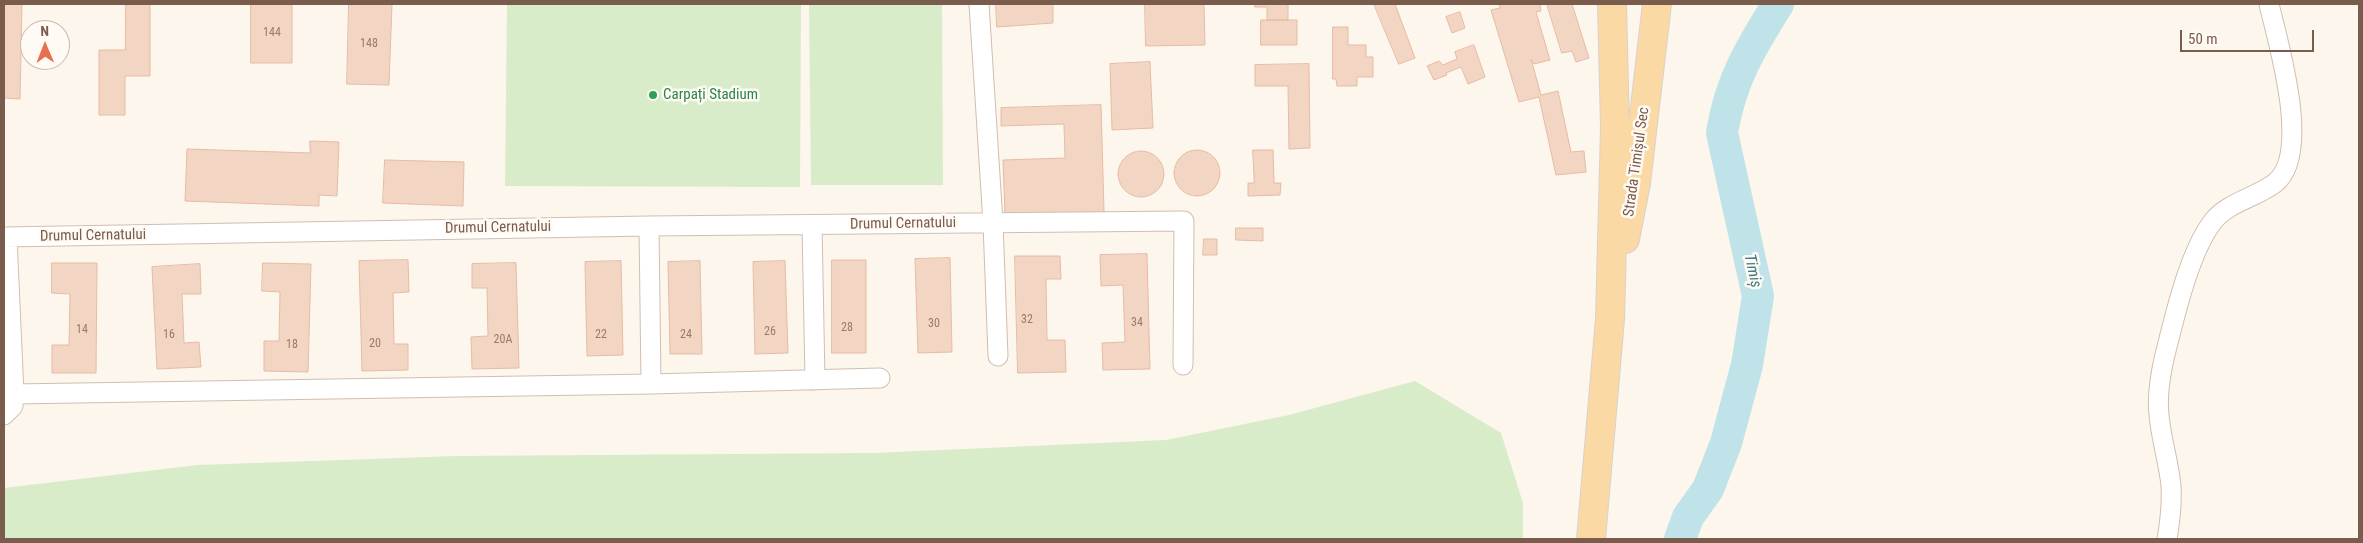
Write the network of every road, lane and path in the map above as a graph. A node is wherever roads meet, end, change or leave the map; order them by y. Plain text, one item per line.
1 (979, 4) edge
2 (1612, 4) edge
3 (1657, 4) edge
4 (2269, 4) edge
5 (993, 223) junction
6 (812, 225) junction
7 (649, 226) junction
8 (5, 237) edge
9 (1610, 319) junction
10 (998, 356) dead end
11 (1183, 365) dead end
12 (880, 378) dead end
13 (815, 380) junction
14 (651, 384) junction
15 (14, 394) junction
16 (4, 415) edge
17 (1591, 539) edge
18 (2167, 539) edge

1 - 5 street
2 - 9 main road, Strada Timișul Sec
3 - 9 main road, Strada Timișul Sec
4 - 18 street
5 - 6 street, Drumul Cernatului
5 - 10 street
5 - 11 street, Drumul Cernatului
6 - 7 street, Drumul Cernatului
6 - 13 street
7 - 8 street, Drumul Cernatului
7 - 14 street
8 - 15 street
9 - 17 main road, Strada Timișul Sec
12 - 13 street
13 - 14 street
14 - 15 street
15 - 16 street

